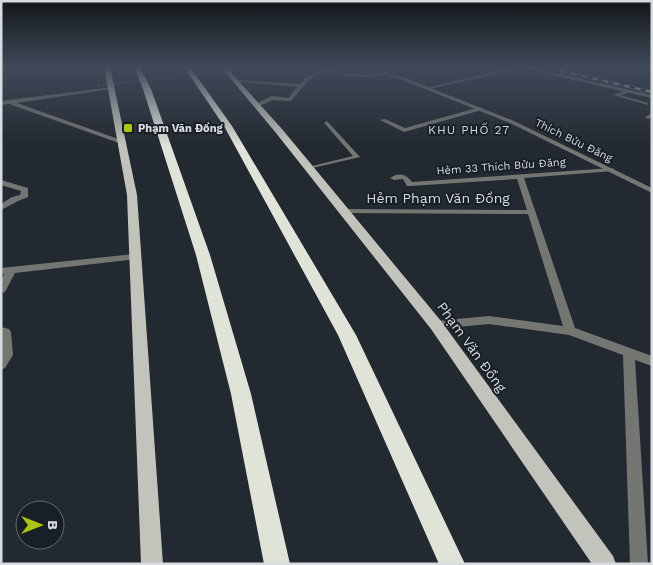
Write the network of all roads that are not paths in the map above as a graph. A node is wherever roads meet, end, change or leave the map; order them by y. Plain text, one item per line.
1 (68, 93) edge
2 (112, 93) edge
3 (149, 93) edge
4 (205, 93) edge
5 (247, 93) edge
6 (295, 93) edge
7 (441, 93) edge
8 (621, 93) edge
9 (638, 93) edge
10 (652, 97) edge
11 (8, 102) junction
12 (1, 103) edge
13 (646, 104) dead end
14 (257, 105) junction
15 (480, 109) junction
16 (383, 120) dead end
17 (327, 123) dead end
18 (122, 142) junction
19 (310, 168) junction
20 (612, 170) junction
21 (520, 176) junction
22 (394, 178) dead end
23 (1, 182) edge
24 (652, 191) edge
25 (1, 208) edge
26 (344, 211) junction
27 (532, 212) junction
28 (134, 257) junction
29 (6, 271) edge
30 (1, 290) edge
31 (436, 325) junction
32 (570, 331) junction
33 (1, 332) edge
34 (629, 353) junction
35 (652, 361) edge
36 (1, 365) edge
37 (152, 564) edge
38 (277, 564) edge
39 (452, 564) edge
40 (605, 564) edge
41 (639, 564) edge

1 - 11 street
2 - 18 main road
3 - 38 highway
4 - 39 highway
5 - 14 main road, Phạm Văn Đồng
6 - 14 street
7 - 15 street, Thích Bửu Đăng
8 - 13 street
9 - 10 street
11 - 12 street
11 - 18 street
14 - 19 main road, Phạm Văn Đồng
15 - 16 street
15 - 20 street, Thích Bửu Đăng
17 - 19 street
18 - 28 main road
19 - 26 main road, Phạm Văn Đồng
20 - 21 street, Hẻm 33 Thích Bửu Đăng
20 - 24 street, Thích Bửu Đăng
21 - 22 street, Hẻm 33 Thích Bửu Đăng
21 - 27 street
23 - 25 street
26 - 27 street, Hẻm Phạm Văn Đồng
26 - 31 main road, Phạm Văn Đồng
27 - 32 street
28 - 29 street
28 - 37 main road
29 - 30 street
31 - 32 street
31 - 40 main road, Phạm Văn Đồng
32 - 34 street
33 - 36 street
34 - 35 street
34 - 41 street

